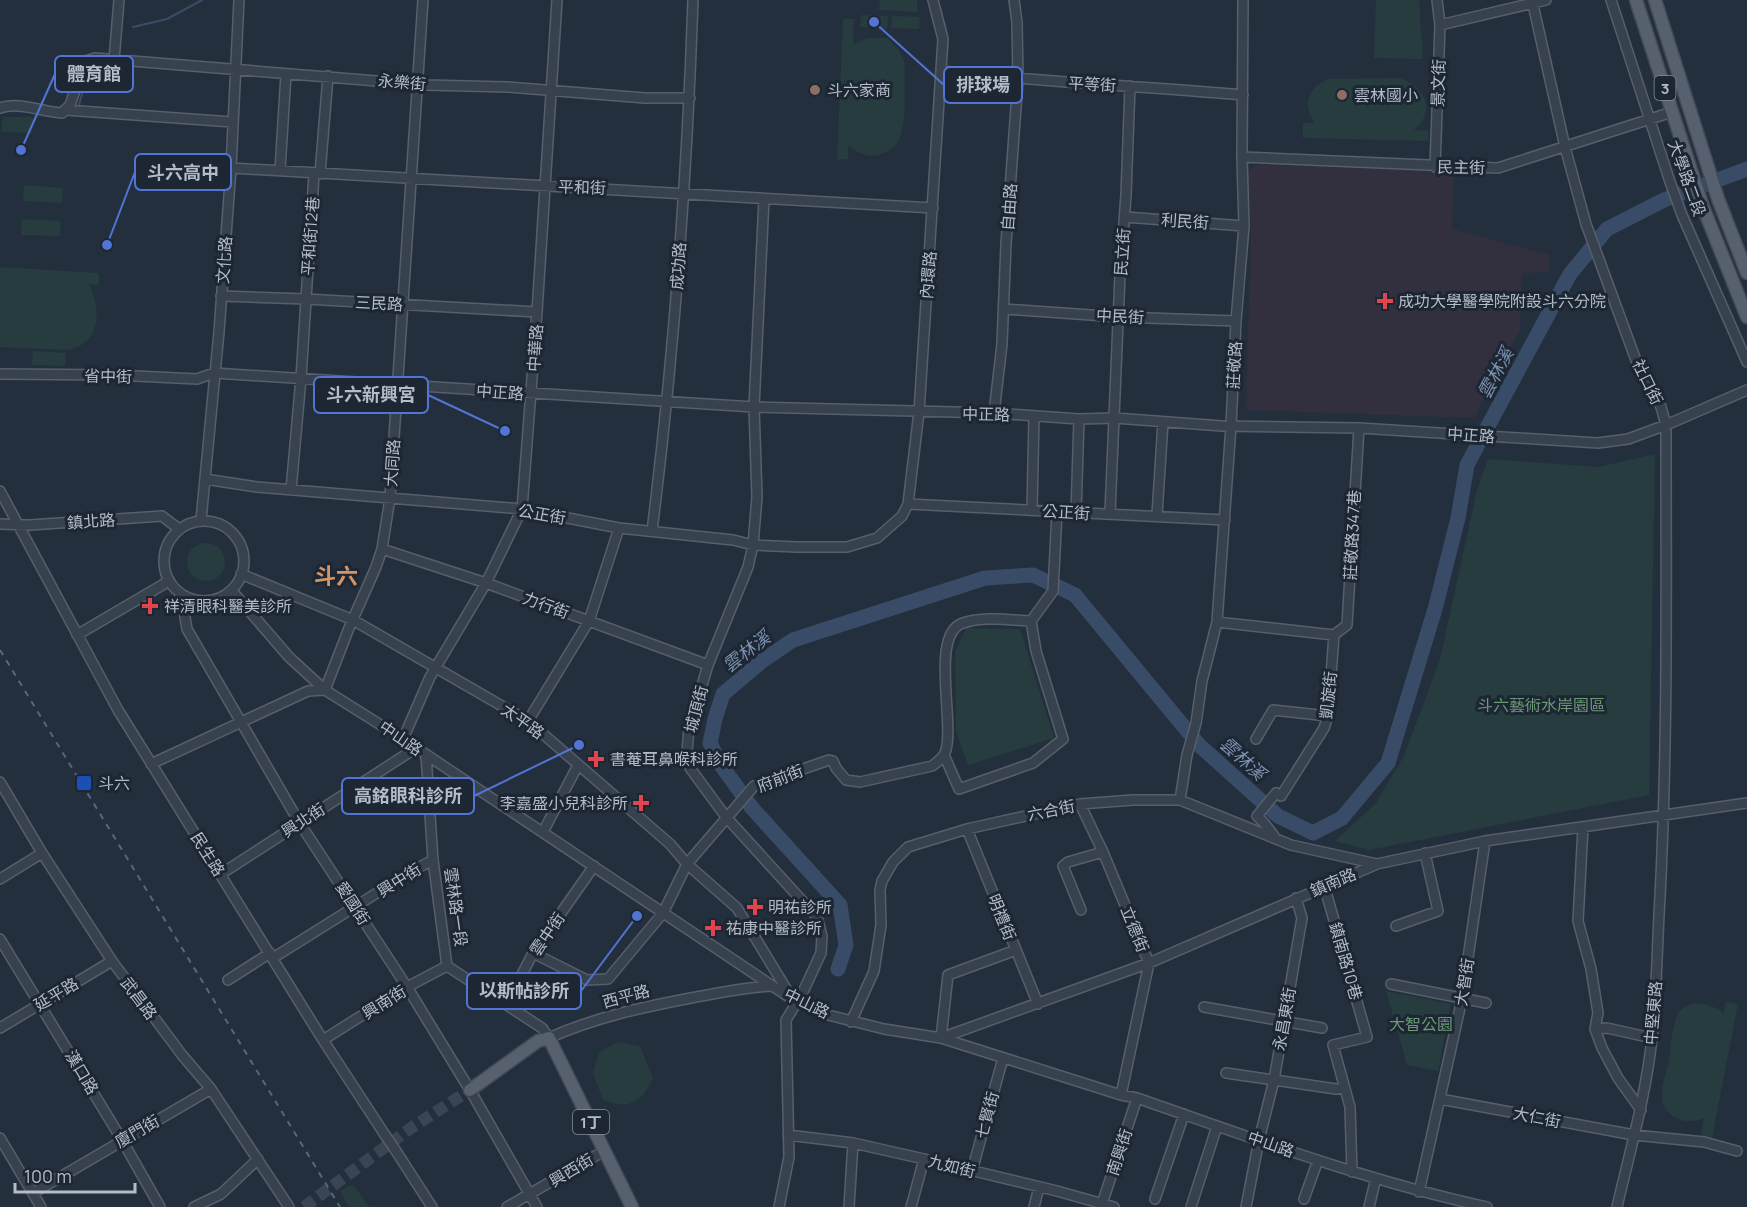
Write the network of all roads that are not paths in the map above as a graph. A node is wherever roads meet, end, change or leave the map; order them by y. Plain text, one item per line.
1 (119, 0) edge
2 (238, 0) edge
3 (423, 0) edge
4 (557, 0) edge
5 (693, 0) edge
6 (933, 0) edge
7 (1014, 0) edge
8 (1243, 0) edge
9 (1437, 0) edge
10 (1546, 0) edge
11 (1611, 0) edge
12 (1636, 0) edge
13 (1532, 2) edge
14 (1657, 5) edge
15 (1641, 15) junction
16 (1440, 25) junction
17 (114, 60) junction
18 (234, 68) junction
19 (941, 71) junction
20 (286, 74) junction
21 (327, 76) junction
22 (1018, 80) junction
23 (418, 84) junction
24 (1130, 86) junction
25 (553, 91) junction
26 (1243, 95) junction
27 (690, 98) junction
28 (0, 108) edge
29 (66, 110) junction
30 (1672, 112) junction
31 (1650, 121) junction
32 (232, 122) junction
33 (1565, 147) junction
34 (1242, 157) junction
35 (1435, 166) junction
36 (231, 168) junction
37 (280, 170) junction
38 (317, 174) junction
39 (412, 179) junction
40 (545, 186) junction
41 (683, 194) junction
42 (764, 199) junction
43 (933, 208) junction
44 (1125, 217) junction
45 (1245, 226) junction
46 (1747, 273) edge
47 (221, 296) junction
48 (306, 298) junction
49 (403, 304) junction
50 (1004, 309) junction
51 (537, 312) junction
52 (1119, 317) junction
53 (1747, 317) edge
54 (1236, 321) junction
55 (1747, 362) edge
56 (214, 373) junction
57 (0, 374) edge
58 (301, 378) junction
59 (397, 385) junction
60 (1747, 390) edge
61 (532, 394) junction
62 (668, 402) junction
63 (754, 407) junction
64 (919, 412) junction
65 (994, 413) junction
66 (1034, 417) junction
67 (1115, 418) junction
68 (1079, 419) junction
69 (1163, 422) junction
70 (1666, 425) junction
71 (1231, 426) junction
72 (1359, 428) junction
73 (205, 479) junction
74 (291, 490) junction
75 (0, 491) edge
76 (390, 498) junction
77 (908, 504) junction
78 (522, 509) junction
79 (1032, 510) junction
80 (1057, 512) junction
81 (1076, 513) junction
82 (1110, 513) junction
83 (1157, 515) junction
84 (201, 520) junction
85 (1225, 520) junction
86 (0, 524) edge
87 (19, 524) junction
88 (619, 528) junction
89 (179, 529) junction
90 (652, 531) junction
91 (753, 545) junction
92 (382, 549) junction
93 (241, 574) junction
94 (168, 579) junction
95 (486, 583) junction
96 (232, 591) junction
97 (181, 594) junction
98 (353, 620) junction
99 (589, 621) junction
100 (1031, 621) junction
101 (1217, 622) junction
102 (77, 635) junction
103 (1334, 635) junction
104 (708, 665) junction
105 (435, 668) junction
106 (325, 690) junction
107 (1328, 716) junction
108 (528, 721) junction
109 (243, 722) junction
110 (402, 738) junction
111 (1256, 739) dead end
112 (416, 748) junction
113 (426, 755) junction
114 (944, 755) junction
115 (151, 764) junction
116 (578, 765) junction
117 (0, 782) edge
118 (1180, 801) junction
119 (1747, 803) edge
120 (1080, 804) junction
121 (1664, 815) junction
122 (727, 817) junction
123 (299, 822) junction
124 (1583, 826) junction
125 (967, 829) junction
126 (543, 832) junction
127 (1274, 837) junction
128 (1485, 841) junction
129 (1103, 852) junction
130 (42, 853) junction
131 (1425, 853) junction
132 (433, 860) junction
133 (687, 864) junction
134 (1377, 864) junction
135 (594, 866) junction
136 (222, 874) junction
137 (0, 879) edge
138 (1324, 885) junction
139 (1296, 898) junction
140 (356, 907) junction
141 (1081, 910) dead end
142 (663, 914) junction
143 (1396, 926) dead end
144 (0, 939) edge
145 (1016, 950) junction
146 (533, 953) junction
147 (272, 956) junction
148 (112, 961) junction
149 (1149, 963) junction
150 (447, 966) junction
151 (228, 980) dead end
152 (1392, 984) dead end
153 (773, 986) junction
154 (407, 987) junction
155 (1462, 999) junction
156 (795, 1000) junction
157 (40, 1004) junction
158 (1038, 1004) junction
159 (1486, 1004) dead end
160 (506, 1005) junction
161 (1204, 1007) dead end
162 (851, 1022) junction
163 (1283, 1022) junction
164 (0, 1028) edge
165 (1322, 1028) dead end
166 (1596, 1029) junction
167 (549, 1038) junction
168 (940, 1038) junction
169 (1652, 1038) junction
170 (323, 1040) junction
171 (1003, 1058) junction
172 (1226, 1073) dead end
173 (1274, 1080) junction
174 (1344, 1088) junction
175 (211, 1089) junction
176 (470, 1090) junction
177 (1121, 1095) junction
178 (1137, 1098) junction
179 (1440, 1099) junction
180 (1641, 1110) junction
181 (1184, 1114) junction
182 (1217, 1126) junction
183 (788, 1135) junction
184 (1634, 1136) junction
185 (0, 1138) edge
186 (123, 1140) junction
187 (1259, 1140) junction
188 (853, 1143) junction
189 (604, 1151) junction
190 (1737, 1151) dead end
191 (258, 1159) junction
192 (924, 1159) junction
193 (1318, 1160) junction
194 (972, 1171) junction
195 (1352, 1172) junction
196 (1376, 1178) junction
197 (1039, 1186) junction
198 (1419, 1191) junction
199 (33, 1192) junction
200 (530, 1194) junction
201 (1438, 1196) junction
202 (1304, 1198) dead end
203 (1155, 1199) dead end
204 (288, 1206) edge
205 (1102, 1206) edge
206 (41, 1207) edge
207 (160, 1207) edge
208 (194, 1207) edge
209 (432, 1207) edge
210 (507, 1207) edge
211 (537, 1207) edge
212 (632, 1207) edge
213 (779, 1207) edge
214 (849, 1207) edge
215 (911, 1207) edge
216 (1034, 1207) edge
217 (1114, 1207) edge
218 (1191, 1207) edge
219 (1246, 1207) edge
220 (1369, 1207) edge
221 (1436, 1207) edge
222 (1487, 1207) edge
223 (1617, 1207) edge

1 - 17 street
2 - 18 street, 文化路
3 - 23 street, 大同路
4 - 25 street, 中華路
5 - 27 street, 成功路
6 - 19 street, 內環路
7 - 22 street, 自由路
8 - 26 street, 莊敬路
9 - 16 street, 景文街
10 - 13 street
11 - 31 street, 大學路二段
12 - 15 main road, 大學路二段 / 3
13 - 16 street
13 - 33 street, 社口街
14 - 15 main road
14 - 46 main road, 大學路二段 / 3
15 - 30 main road, 大學路二段 / 3
16 - 35 street, 景文街
17 - 18 street, 永樂街
17 - 29 street, 永樂街
18 - 20 street, 永樂街
18 - 32 street, 文化路
19 - 22 street, 平等街
19 - 43 street, 內環路
20 - 21 street, 永樂街
20 - 37 street
21 - 23 street, 永樂街
21 - 38 street, 平和街12巷
22 - 24 street, 平等街
22 - 50 street, 自由路
23 - 25 street, 永樂街
23 - 39 street, 大同路
24 - 26 street, 平等街
24 - 44 street, 民立街
25 - 27 street, 永樂街
25 - 40 street, 中華路
26 - 34 street, 莊敬路
27 - 41 street, 成功路
28 - 29 street
29 - 32 street
30 - 31 street, 民主街
30 - 53 main road, 大學路二段 / 3
31 - 33 street, 民主街
31 - 55 street, 大學路二段
32 - 36 street, 文化路
33 - 35 street, 民主街
33 - 70 street, 社口街
34 - 35 street, 民主街
34 - 45 street, 莊敬路
36 - 37 street, 平和街
36 - 47 street, 文化路
37 - 38 street, 平和街
38 - 39 street, 平和街
38 - 48 street, 平和街12巷
39 - 40 street, 平和街
39 - 49 street, 大同路
40 - 41 street, 平和街
40 - 51 street, 中華路
41 - 42 street, 平和街
41 - 62 street, 成功路
42 - 43 street, 平和街
42 - 63 street, 城頂街
43 - 64 street, 內環路
44 - 45 street, 利民街
44 - 52 street, 民立街
45 - 54 street, 莊敬路
47 - 48 street, 三民路
47 - 56 street, 文化路
48 - 49 street, 三民路
48 - 58 street, 平和街12巷
49 - 51 street, 三民路
49 - 59 street, 大同路
50 - 52 street, 中民街
50 - 65 street, 自由路
51 - 61 street, 中華路
52 - 54 street, 中民街
52 - 67 street, 民立街
54 - 71 street, 莊敬路
56 - 57 street, 省中街
56 - 58 street, 中正路
56 - 73 street, 文化路
58 - 59 street, 中正路
58 - 74 street, 平和街12巷
59 - 61 street, 中正路
59 - 76 street, 大同路
60 - 70 street, 中正路
61 - 62 street, 中正路
61 - 78 street, 中華路
62 - 63 street, 中正路
62 - 90 street, 成功路
63 - 64 street, 中正路
63 - 91 street, 城頂街
64 - 65 street, 中正路
64 - 77 street, 內環路
65 - 66 street, 中正路
66 - 68 street, 中正路
66 - 79 street
67 - 68 street, 中正路
67 - 69 street, 中正路
67 - 82 street, 民立街
68 - 81 street
69 - 71 street, 中正路
69 - 83 street
70 - 72 street, 中正路
70 - 121 street, 社口街
71 - 72 street, 中正路
71 - 85 street, 莊敬路
72 - 103 street, 莊敬路347巷
73 - 74 street, 公正街
73 - 84 street, 文化路
74 - 76 street, 公正街
75 - 87 street, 民生路
76 - 78 street, 公正街
76 - 92 street, 大同路
77 - 79 street, 公正街
77 - 91 street, 公正街
78 - 88 street, 公正街
78 - 95 street, 中華路
79 - 80 street, 公正街
80 - 81 street, 公正街
80 - 100 street
81 - 82 street, 公正街
82 - 83 street, 公正街
83 - 85 street, 公正街
84 - 89 street
84 - 93 street
85 - 101 street, 莊敬路
86 - 87 street, 鎮北路
87 - 89 street, 鎮北路
87 - 102 street, 民生路
88 - 90 street, 公正街
88 - 99 street
89 - 94 street
90 - 91 street, 公正街
91 - 104 street, 城頂街
92 - 95 street, 力行街
92 - 98 street, 大同路
93 - 96 street
93 - 98 street, 太平路
94 - 97 street
94 - 102 street
95 - 99 street, 力行街
95 - 105 street, 中華路
96 - 97 street
96 - 106 street, 中山路
97 - 109 street, 愛國街
98 - 105 street, 太平路
98 - 106 street, 大同路
99 - 104 street, 力行街
99 - 108 street
100 - 114 street
100 - 114 street
101 - 103 street
101 - 118 street, 莊敬路
102 - 115 street, 民生路
103 - 107 street, 凱旋街
104 - 122 street, 城頂街
105 - 108 street, 太平路
105 - 110 street, 中華路
106 - 109 street
106 - 110 street, 中山路
107 - 111 street
107 - 127 street, 凱旋街
108 - 116 street, 太平路
109 - 115 street
109 - 123 street, 愛國街
110 - 112 street, 中山路
112 - 113 street, 中山路
112 - 123 street, 興北街
113 - 126 street, 中山路
113 - 132 street, 雲林路一段
114 - 122 street, 府前街
115 - 136 street, 民生路
116 - 126 street
116 - 133 street, 太平路
117 - 130 street, 武昌路
118 - 120 street, 六合街
118 - 127 street, 六合街
119 - 121 street, 鎮南路
120 - 125 street, 六合街
120 - 129 street, 立德街
121 - 124 street, 鎮南路
121 - 169 street, 中堅東路
122 - 133 street, 府前街
122 - 156 street, 城頂街
123 - 136 street, 興北街
123 - 140 street, 愛國街
124 - 128 street, 鎮南路
124 - 166 street
125 - 145 street, 明禮街
125 - 162 street, 六合街
126 - 135 street, 中山路
127 - 134 street, 六合街
128 - 131 street, 鎮南路
128 - 155 street, 大智街
129 - 141 street
129 - 149 street, 立德街
130 - 137 street
130 - 148 street, 武昌路
131 - 134 street, 鎮南路
131 - 143 street
132 - 140 street, 興中街
132 - 150 street, 雲林路一段
133 - 142 street, 府前街
133 - 156 street, 太平路
134 - 138 street, 鎮南路
135 - 142 street, 中山路
135 - 146 street, 雲中街
136 - 147 street, 民生路
138 - 139 street, 鎮南路
138 - 174 street, 鎮南路10巷
139 - 149 street, 鎮南路
139 - 163 street, 永昌東街
140 - 147 street, 興中街
140 - 154 street, 愛國街
142 - 146 street, 府前街
142 - 153 street, 中山路
144 - 157 street, 漢口路
145 - 158 street, 明禮街
145 - 168 street
146 - 160 street, 雲中街
147 - 151 street, 興中街
147 - 170 street, 民生路
148 - 157 street, 延平路
148 - 175 street, 武昌路
149 - 158 street, 鎮南路
149 - 177 street, 立德街
150 - 154 street, 興南街
150 - 160 street, 雲林路一段
152 - 155 street
153 - 156 street, 中山路
153 - 167 street, 西平路
154 - 170 street, 興南街
154 - 176 street, 愛國街
155 - 159 street
155 - 179 street, 大智街
156 - 162 street, 中山路
156 - 183 street, 城頂街
157 - 164 street, 延平路
157 - 186 street, 漢口路
158 - 168 street, 鎮南路
160 - 167 street, 雲林路一段
161 - 163 street
162 - 168 street, 中山路
163 - 165 street
163 - 173 street, 永昌東街
166 - 169 street
166 - 180 street
167 - 176 main road, 西平路
167 - 189 main road, 雲林路一段 / 1丁
168 - 171 street, 中山路
169 - 180 street, 中堅東路
170 - 209 street, 民生路, bridge
171 - 177 street, 中山路
171 - 194 street, 七賢街
172 - 173 street
173 - 174 street
173 - 187 street, 永昌東街
174 - 195 street
175 - 186 street, 廈門街
175 - 191 street, 武昌路
176 - 200 street, 愛國街
177 - 178 street, 中山路
178 - 181 street, 中山路
178 - 205 street, 南興街
179 - 184 street, 大仁街
179 - 198 street, 大智街
180 - 184 street, 中堅東路
181 - 182 street, 中山路
181 - 203 street
182 - 187 street, 中山路
182 - 218 street
183 - 188 street, 九如街
183 - 213 street, 城頂街
184 - 190 street, 大仁街
184 - 223 street, 中堅東路
185 - 199 street
186 - 199 street, 廈門街
186 - 207 street, 漢口路
187 - 193 street, 中山路
187 - 219 street, 永昌東街
188 - 192 street, 九如街
188 - 214 street
189 - 200 street, 興西街
189 - 212 main road, 雲林路一段 / 1丁
191 - 204 street, 武昌路
191 - 208 street
192 - 194 street, 九如街
192 - 215 street
193 - 195 street, 中山路
193 - 202 street
194 - 197 street, 九如街
195 - 196 street, 中山路
196 - 198 street, 中山路
196 - 220 street
197 - 205 street, 九如街
197 - 216 street
198 - 201 street, 中山路
199 - 206 street
200 - 210 street, 興西街
200 - 211 street, 愛國街
201 - 221 street
201 - 222 street, 中山路
205 - 217 street, 九如街

